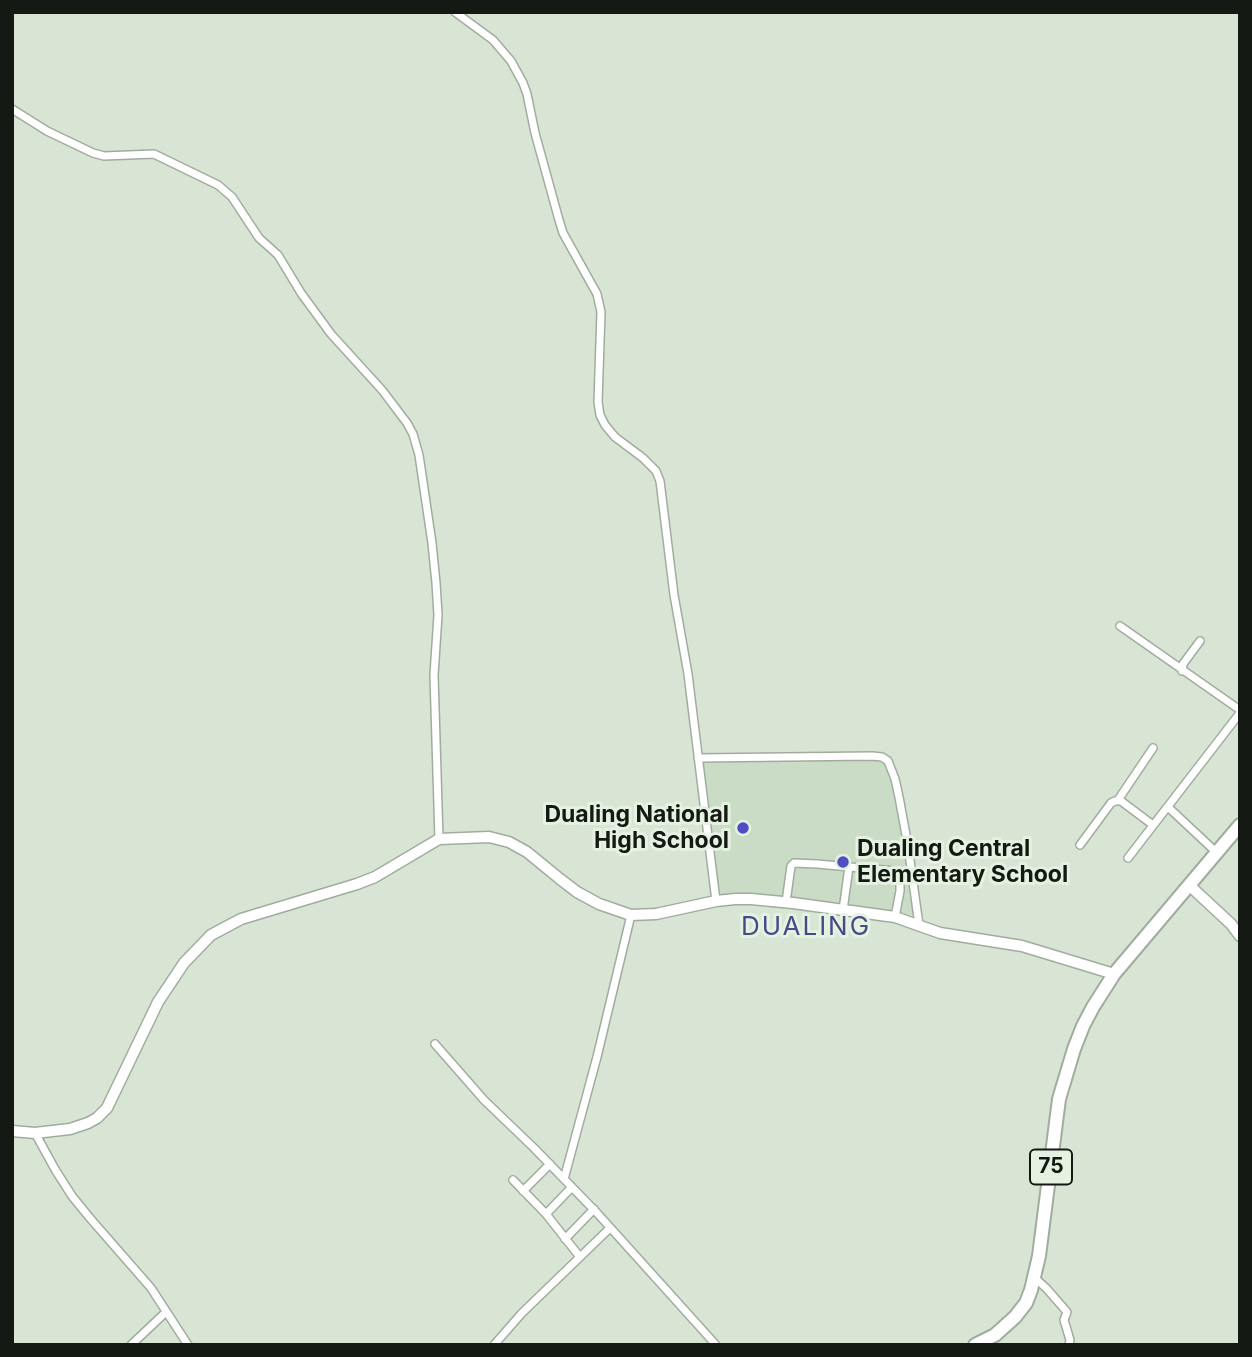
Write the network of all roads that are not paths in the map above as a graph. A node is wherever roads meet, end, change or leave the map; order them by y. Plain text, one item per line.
1 (455, 12) edge
2 (12, 109) edge
3 (1120, 626) dead end
4 (1200, 641) dead end
5 (1182, 671) junction
6 (1240, 712) edge
7 (1153, 748) dead end
8 (698, 758) junction
9 (1118, 800) junction
10 (1168, 807) junction
11 (1153, 825) junction
12 (1240, 825) edge
13 (439, 839) junction
14 (1080, 845) dead end
15 (1216, 852) junction
16 (1128, 858) dead end
17 (849, 867) junction
18 (1190, 886) junction
19 (716, 901) junction
20 (786, 902) junction
21 (844, 910) junction
22 (631, 915) junction
23 (895, 917) junction
24 (919, 925) junction
25 (1240, 936) edge
26 (1114, 974) junction
27 (435, 1044) dead end
28 (12, 1131) edge
29 (35, 1133) junction
30 (550, 1164) junction
31 (564, 1179) junction
32 (513, 1181) dead end
33 (572, 1187) junction
34 (523, 1191) junction
35 (594, 1209) junction
36 (546, 1214) junction
37 (610, 1228) junction
38 (565, 1239) junction
39 (580, 1257) junction
40 (1035, 1278) junction
41 (166, 1312) junction
42 (131, 1345) edge
43 (188, 1345) edge
44 (494, 1345) edge
45 (716, 1345) edge
46 (975, 1345) edge
47 (1069, 1345) edge

1 - 8 street
2 - 13 street
3 - 5 street
4 - 5 street
5 - 6 street
6 - 10 street
7 - 9 street
8 - 19 street
8 - 24 street
9 - 11 street
9 - 14 street
10 - 11 street
10 - 15 street
11 - 16 street
12 - 15 highway, 75
13 - 22 street
13 - 29 street
15 - 18 highway, 75
17 - 20 street
17 - 21 street
17 - 23 street
18 - 25 street
18 - 26 highway, 75
19 - 20 street
19 - 22 street
20 - 21 street
21 - 23 street
22 - 31 street
23 - 24 street
24 - 26 street
26 - 40 highway, 75
27 - 30 street
28 - 29 street
29 - 41 street
30 - 31 street
30 - 34 street
31 - 33 street
32 - 34 street
33 - 35 street
33 - 36 street
34 - 36 street
35 - 37 street
35 - 38 street
36 - 38 street
37 - 39 street
37 - 45 street
38 - 39 street
39 - 44 street
40 - 46 highway, 75
40 - 47 street
41 - 42 street
41 - 43 street

